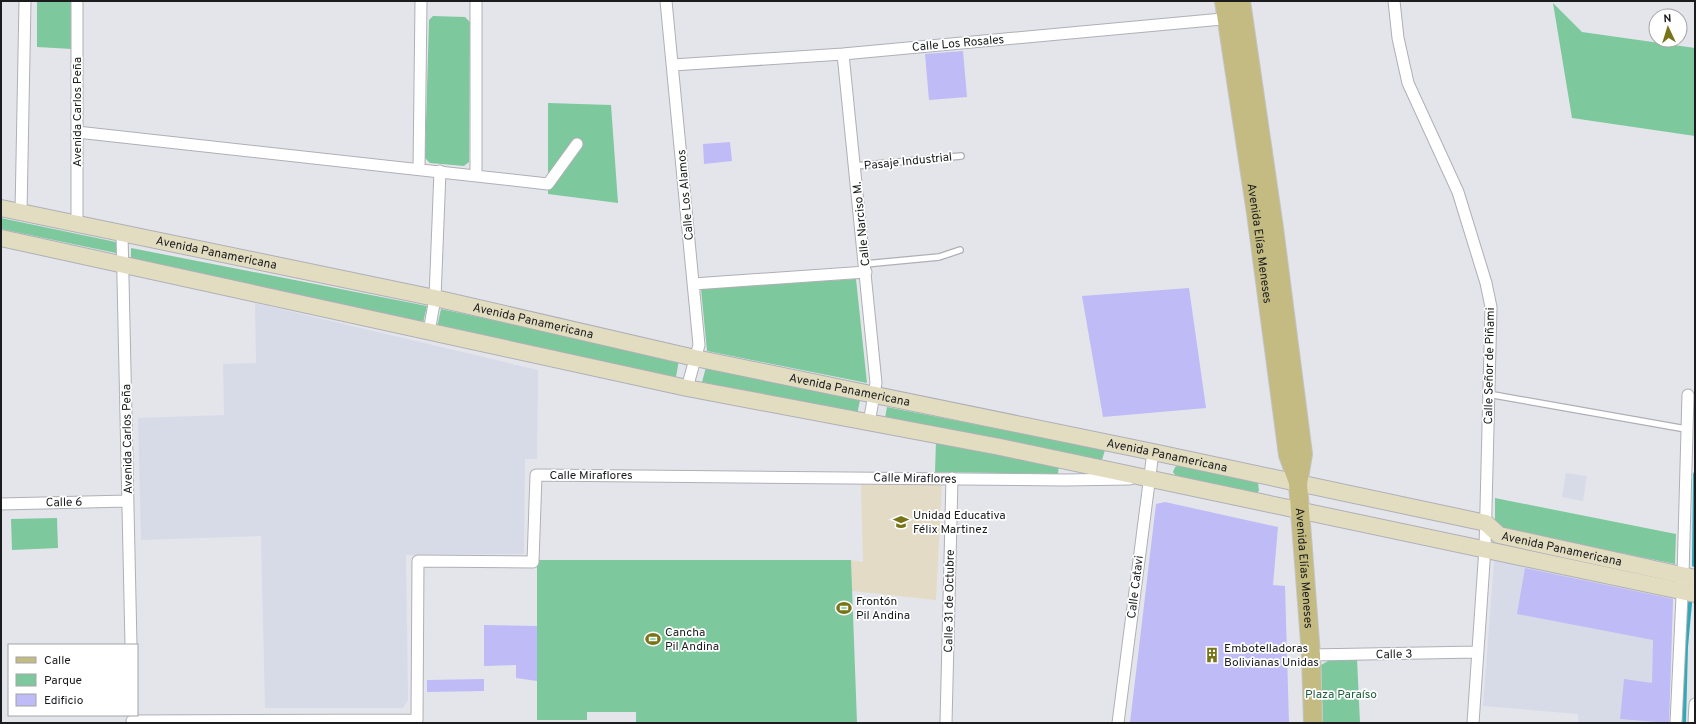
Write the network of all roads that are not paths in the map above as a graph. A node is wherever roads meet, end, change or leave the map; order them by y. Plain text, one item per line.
1 (25, 1) edge
2 (77, 1) edge
3 (421, 1) edge
4 (476, 1) edge
5 (666, 1) edge
6 (1224, 1) edge
7 (1394, 1) edge
8 (1237, 12) edge
9 (843, 54) junction
10 (673, 65) junction
11 (77, 132) junction
12 (577, 144) dead end
13 (961, 156) dead end
14 (855, 166) junction
15 (419, 169) junction
16 (440, 171) junction
17 (476, 175) junction
18 (1, 208) edge
19 (21, 212) junction
20 (77, 224) junction
21 (122, 233) junction
22 (1, 238) edge
23 (960, 250) dead end
24 (123, 264) junction
25 (866, 268) junction
26 (693, 284) junction
27 (435, 298) junction
28 (429, 332) junction
29 (695, 358) junction
30 (687, 388) junction
31 (1488, 394) junction
32 (875, 395) junction
33 (1688, 395) dead end
34 (869, 423) junction
35 (1686, 429) junction
36 (1153, 452) junction
37 (952, 478) junction
38 (1148, 479) junction
39 (1298, 484) junction
40 (128, 501) junction
41 (1, 504) edge
42 (1301, 511) junction
43 (1486, 523) junction
44 (1485, 548) junction
45 (1689, 577) edge
46 (1688, 593) edge
47 (131, 644) edge
48 (1477, 652) junction
49 (1311, 655) junction
50 (1695, 704) edge
51 (132, 720) edge
52 (946, 723) edge
53 (1118, 723) edge
54 (1314, 723) edge
55 (1473, 723) edge
56 (1676, 723) edge
57 (1694, 723) edge

1 - 19 street
2 - 11 street, Avenida Carlos Peña
3 - 15 street
4 - 17 street
5 - 10 street, Calle Los Alamos
6 - 8 main road, Avenida Elías Meneses
7 - 31 street, Calle Señor de Piñami
8 - 9 street, Calle Los Rosales
8 - 39 main road, Avenida Elías Meneses
9 - 10 street, Calle Los Rosales
9 - 14 street, Calle Narciso M.
10 - 26 street, Calle Los Alamos
11 - 15 street
11 - 20 street, Avenida Carlos Peña
12 - 17 street
13 - 14 lane, Pasaje Industrial
14 - 25 street, Calle Narciso M.
15 - 16 street
16 - 17 street
16 - 27 street
18 - 19 main road, Avenida Panamericana
19 - 20 main road, Avenida Panamericana
20 - 21 main road, Avenida Panamericana
21 - 24 street, Avenida Carlos Peña
21 - 27 main road, Avenida Panamericana
22 - 24 main road, Avenida Panamericana
23 - 25 lane
24 - 28 main road, Avenida Panamericana
24 - 40 street, Avenida Carlos Peña
25 - 26 street
25 - 32 street, Calle Narciso M.
26 - 29 street, Calle Los Alamos
27 - 28 street
27 - 29 main road, Avenida Panamericana
28 - 30 main road, Avenida Panamericana
29 - 30 street, Calle Los Alamos
29 - 32 main road, Avenida Panamericana
30 - 34 main road, Avenida Panamericana
31 - 35 lane
31 - 43 street, Calle Señor de Piñami
32 - 34 street, Calle Narciso M.
32 - 36 main road, Avenida Panamericana
33 - 35 street
34 - 38 main road, Avenida Panamericana
35 - 45 street
36 - 38 street, Calle Catavi
36 - 39 main road, Avenida Panamericana
37 - 38 street, Calle Miraflores
37 - 51 street, Calle Miraflores
37 - 52 street, Calle 31 de Octubre
38 - 42 main road, Avenida Panamericana
38 - 53 street, Calle Catavi
39 - 42 main road, Avenida Elías Meneses
39 - 43 main road, Avenida Panamericana
40 - 41 street, Calle 6
40 - 47 street, Avenida Carlos Peña
42 - 44 main road, Avenida Panamericana
42 - 49 main road, Avenida Elías Meneses
43 - 44 street, Calle Señor de Piñami
43 - 45 main road, Avenida Panamericana
44 - 46 main road, Avenida Panamericana
44 - 48 street, Calle Señor de Piñami
45 - 46 street
46 - 56 street
48 - 49 street, Calle 3
48 - 55 street, Calle Señor de Piñami
49 - 54 main road, Avenida Elías Meneses
50 - 57 street

